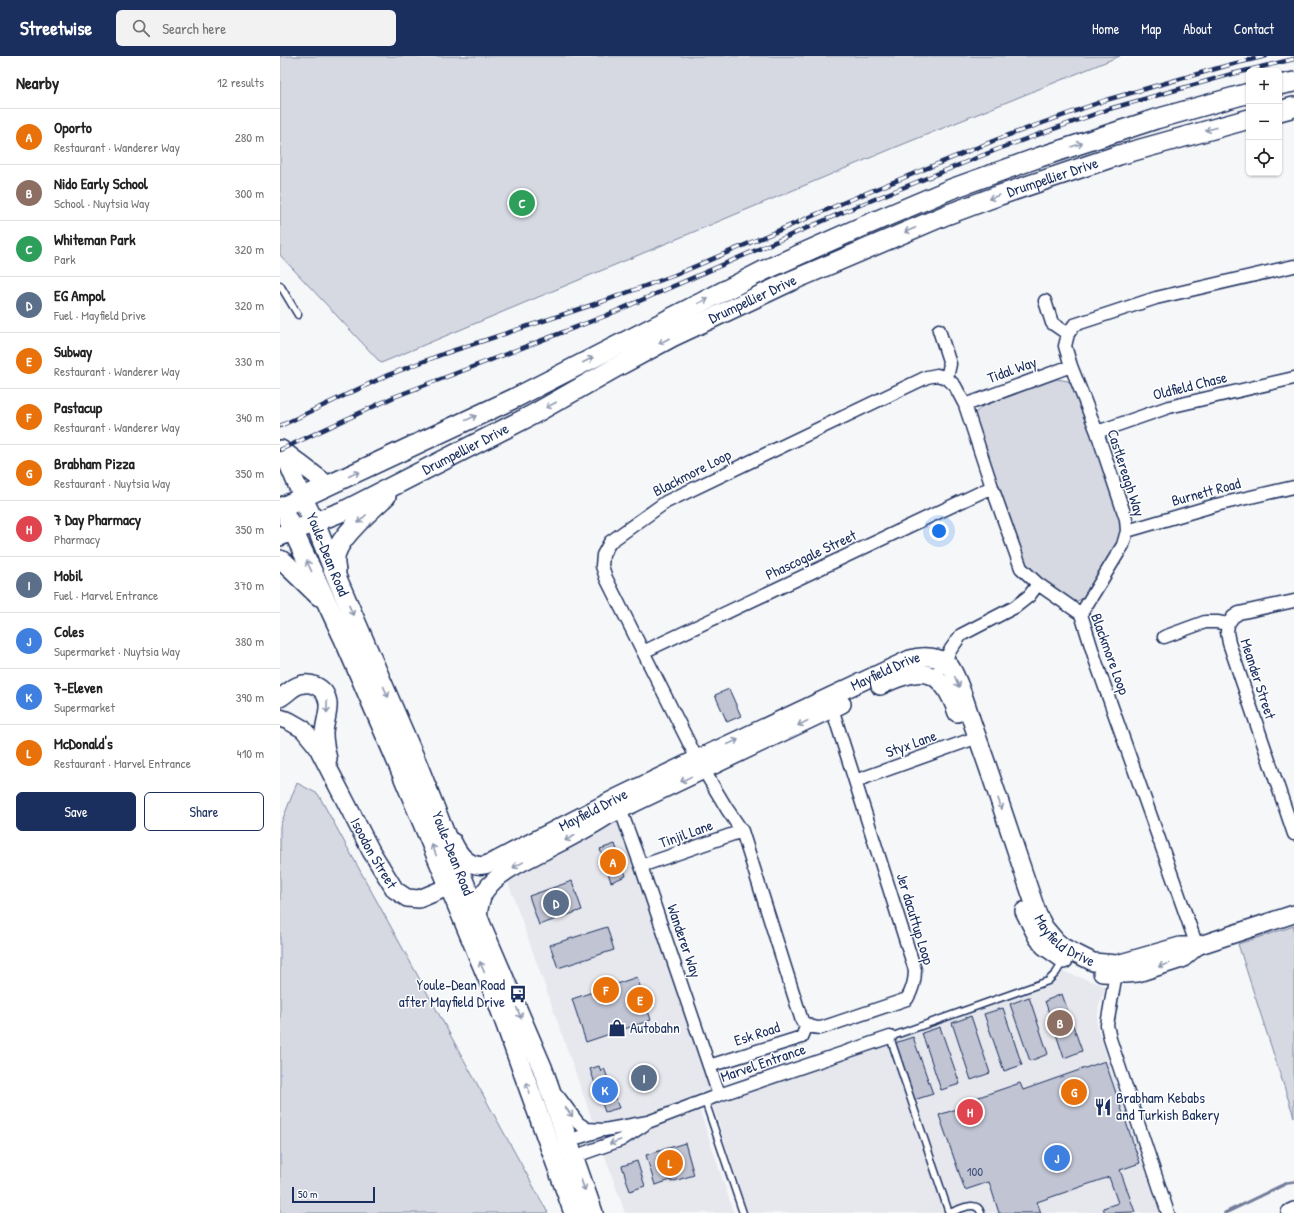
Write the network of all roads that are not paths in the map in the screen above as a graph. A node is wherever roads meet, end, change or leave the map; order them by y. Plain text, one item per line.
1 (1294, 82) edge
2 (1282, 84) edge
3 (1246, 94) edge
4 (1294, 107) edge
5 (1282, 110) edge
6 (1246, 120) edge
7 (1294, 266) edge
8 (280, 286) edge
9 (1045, 301) dead end
10 (298, 315) dead end
11 (939, 330) dead end
12 (1068, 334) junction
13 (1071, 366) junction
14 (947, 378) junction
15 (1294, 378) edge
16 (965, 405) junction
17 (1097, 432) junction
18 (281, 448) edge
19 (400, 482) junction
20 (328, 485) junction
21 (992, 487) junction
22 (1294, 488) edge
23 (302, 497) junction
24 (280, 506) edge
25 (315, 523) junction
26 (1127, 531) junction
27 (286, 534) edge
28 (280, 560) edge
29 (336, 576) junction
30 (1038, 584) junction
31 (1294, 601) edge
32 (327, 604) junction
33 (1081, 614) junction
34 (1228, 624) junction
35 (1164, 637) dead end
36 (644, 652) junction
37 (944, 662) junction
38 (935, 678) junction
39 (280, 698) edge
40 (831, 703) junction
41 (280, 718) edge
42 (972, 739) junction
43 (700, 764) junction
44 (855, 781) junction
45 (336, 785) junction
46 (619, 804) junction
47 (440, 818) junction
48 (742, 831) junction
49 (1294, 834) edge
50 (452, 853) junction
51 (641, 866) junction
52 (448, 886) junction
53 (1294, 914) edge
54 (478, 917) junction
55 (1197, 946) junction
56 (1067, 956) junction
57 (1116, 969) junction
58 (807, 1025) junction
59 (890, 1037) junction
60 (710, 1066) junction
61 (542, 1067) junction
62 (719, 1095) junction
63 (704, 1100) junction
64 (648, 1122) junction
65 (542, 1125) junction
66 (604, 1130) junction
67 (567, 1149) junction
68 (563, 1181) junction
69 (1294, 1212) edge
70 (574, 1213) edge
71 (593, 1213) edge
72 (743, 1213) edge
73 (949, 1213) edge
74 (981, 1213) edge
75 (1168, 1213) edge
76 (1290, 1213) edge

1 - 2 main road
20 -> 3 main road, Drumpellier Drive
4 - 5 main road
6 -> 19 main road, Drumpellier Drive
7 - 12 street
8 - 10 lane
9 - 12 street
11 - 14 street
12 - 13 street, Castlereagh Way
13 - 16 street, Tidal Way
13 - 17 street, Castlereagh Way
14 - 16 street, Blackmore Loop
14 - 36 street, Blackmore Loop
15 - 17 street, Oldfield Chase
16 - 21 street, Blackmore Loop
17 - 26 street, Castlereagh Way
18 - 20 street
18 - 23 street
19 - 25 main road, Drumpellier Drive
19 -> 29 main road
20 - 23 main road, Drumpellier Drive
21 - 30 street, Blackmore Loop
21 - 36 street, Phascogale Street
22 - 26 street, Burnett Road
23 - 24 main road, Drumpellier Drive
23 - 25 main road, Youle-Dean Road
24 - 27 main road, Youle-Dean Road
25 - 27 main road, Drumpellier Drive
25 - 29 main road, Youle-Dean Road
26 - 33 street, Castlereagh Way
32 -> 27 main road, Youle-Dean Road
28 - 32 main road
29 -> 47 main road, Youle-Dean Road
30 - 33 street, Blackmore Loop
30 - 37 street
31 - 34 street
52 -> 32 main road, Youle-Dean Road
33 - 55 street, Blackmore Loop
34 - 35 street
34 - 49 street, Meander Street
36 - 43 street, Blackmore Loop
37 - 38 street
37 - 40 street, Mayfield Drive
37 -> 42 street, Mayfield Drive
38 - 40 street, Mayfield Drive
38 - 42 street, Mayfield Drive
39 -> 45 street, Isoodon Street
40 - 43 street, Mayfield Drive
40 - 44 street, Jer dacuttup Loop
41 - 45 street, Isoodon Street
42 - 44 street, Styx Lane
42 - 56 street, Mayfield Drive
43 - 46 street, Mayfield Drive
43 - 48 street
44 - 58 street, Jer dacuttup Loop
45 - 52 street, Isoodon Street
46 - 47 street, Mayfield Drive
46 - 51 street, Wanderer Way
46 -> 54 street, Mayfield Drive
47 - 50 main road, Youle-Dean Road
48 - 51 street, Tinjil Lane
48 - 58 street
50 - 52 street
50 - 54 main road, Youle-Dean Road
51 - 60 street, Wanderer Way
65 -> 52 main road, Youle-Dean Road
53 - 55 street, Mayfield Drive
54 -> 61 main road, Youle-Dean Road
55 - 57 street, Mayfield Drive
56 - 57 street, Mayfield Drive
56 - 59 lane
57 - 75 street
58 - 60 street, Esk Road
59 - 62 street, Marvel Entrance
59 - 73 lane
60 - 62 street, Wanderer Way
61 -> 66 street, Marvel Entrance
61 - 67 main road, Youle-Dean Road
62 - 63 street, Marvel Entrance
63 - 64 street, Marvel Entrance
63 - 72 lane
64 - 66 street, Marvel Entrance
64 -> 67 street, Marvel Entrance
65 - 67 street
65 - 68 main road, Youle-Dean Road
66 - 67 street, Marvel Entrance
67 - 68 street
67 -> 71 main road, Youle-Dean Road
68 - 70 main road, Youle-Dean Road
69 - 76 street
73 - 74 lane

